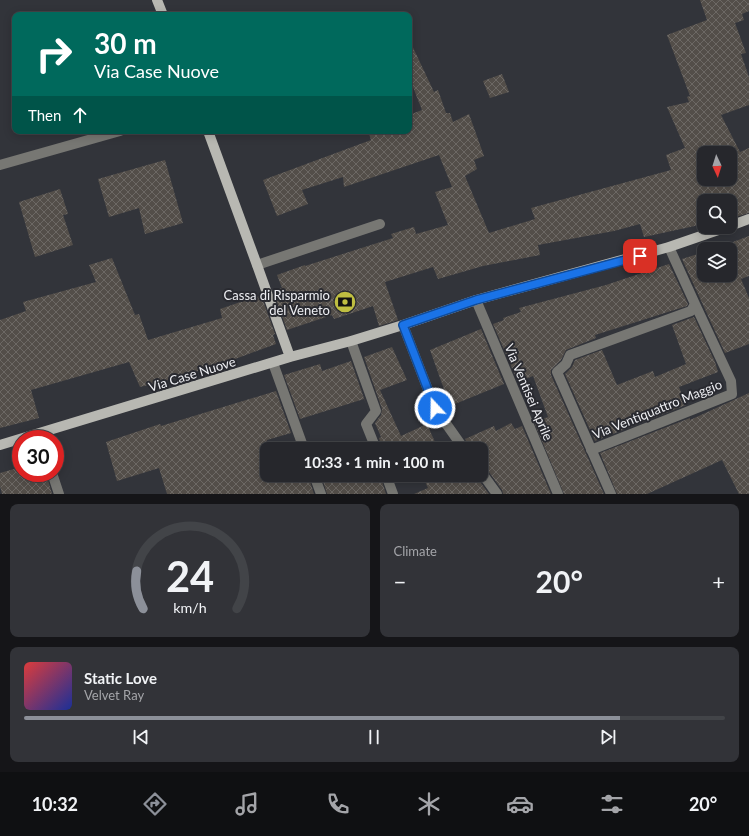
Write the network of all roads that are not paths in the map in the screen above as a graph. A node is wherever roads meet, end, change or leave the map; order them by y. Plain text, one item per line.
1 (157, 0) edge
2 (162, 12) edge
3 (109, 134) edge
4 (209, 134) edge
5 (0, 165) edge
6 (749, 219) edge
7 (737, 223) edge
8 (380, 224) dead end
9 (707, 234) edge
10 (669, 247) junction
11 (257, 264) junction
12 (476, 300) junction
13 (695, 304) junction
14 (403, 325) junction
15 (351, 341) junction
16 (290, 357) junction
17 (273, 363) junction
18 (60, 430) edge
19 (12, 442) edge
20 (301, 442) edge
21 (373, 442) edge
22 (459, 442) edge
23 (0, 444) edge
24 (591, 450) junction
25 (55, 482) edge
26 (317, 482) edge
27 (389, 482) edge
28 (488, 482) edge
29 (59, 494) edge
30 (321, 494) edge
31 (393, 494) edge
32 (497, 494) edge
33 (558, 494) edge
34 (611, 494) edge

1 - 2 main road
3 - 5 street
4 - 11 main road
6 - 7 main road
8 - 11 street
9 - 10 main road, Via Case Nuove
10 - 12 main road, Via Case Nuove
10 - 13 street, Via Ventiquattro Maggio
11 - 16 main road
12 - 14 main road, Via Case Nuove
12 - 33 street, Via Ventisei Aprile
13 - 24 street, Via Ventiquattro Maggio
13 - 24 street, Via Ventiquattro Maggio
14 - 15 main road, Via Case Nuove
14 - 22 street
15 - 16 main road, Via Case Nuove
15 - 21 street
16 - 17 main road, Via Case Nuove
17 - 18 main road, Via Case Nuove
17 - 20 street
19 - 23 main road, Via Case Nuove
24 - 34 street, Via Ventiquattro Maggio
25 - 29 street
26 - 30 street
27 - 31 street
28 - 32 street

